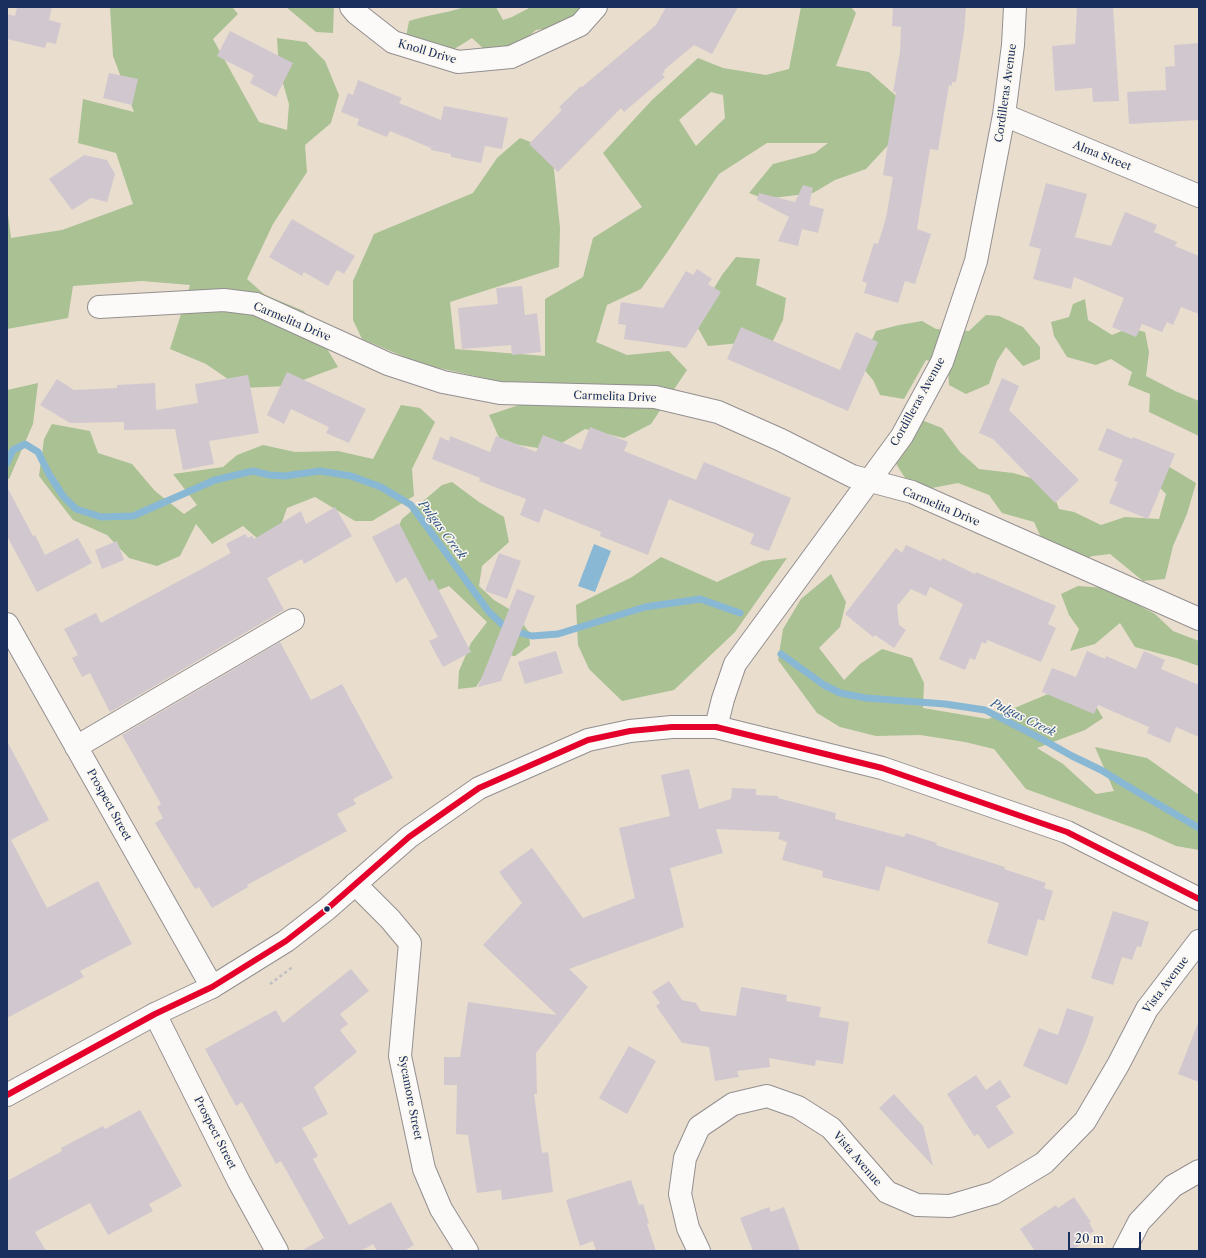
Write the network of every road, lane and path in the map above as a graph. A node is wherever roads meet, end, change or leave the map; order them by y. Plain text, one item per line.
1 (351, 7) edge
2 (596, 7) edge
3 (1015, 7) edge
4 (1004, 116) junction
5 (1199, 196) edge
6 (100, 307) dead end
7 (870, 481) junction
8 (293, 620) dead end
9 (1199, 620) edge
10 (7, 624) edge
11 (716, 727) junction
12 (76, 746) junction
13 (355, 884) junction
14 (1199, 898) edge
15 (1199, 941) edge
16 (212, 987) junction
17 (155, 1014) junction
18 (7, 1095) edge
19 (1199, 1171) edge
20 (277, 1251) edge
21 (467, 1251) edge
22 (699, 1251) edge
23 (1124, 1251) edge

1 - 2 street, Knoll Drive
3 - 4 street, Cordilleras Avenue
4 - 5 street, Alma Street
4 - 7 street, Cordilleras Avenue
6 - 7 street, Carmelita Drive
7 - 9 street, Carmelita Drive
7 - 11 street, Cordilleras Avenue
8 - 12 street
10 - 12 street, Prospect Street
11 - 13 street
11 - 14 street
12 - 16 street, Prospect Street
13 - 16 street
13 - 21 street, Sycamore Street
15 - 22 street, Vista Avenue
16 - 17 street
17 - 18 street
17 - 20 street, Prospect Street
19 - 23 street

